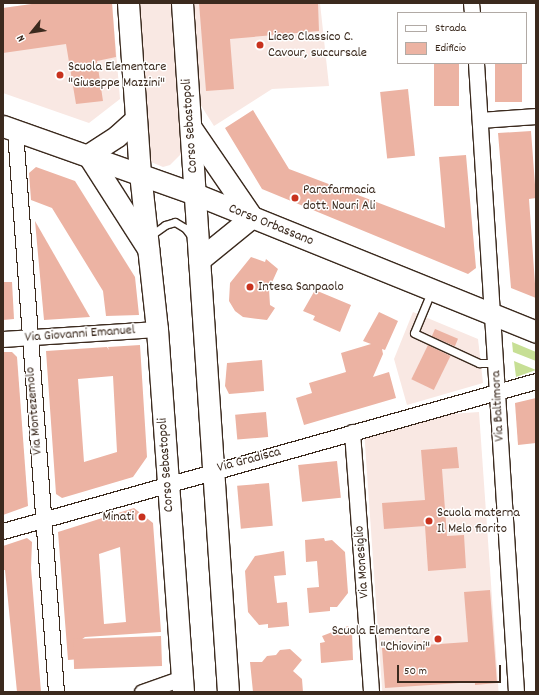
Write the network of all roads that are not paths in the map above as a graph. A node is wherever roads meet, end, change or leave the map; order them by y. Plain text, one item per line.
1 (128, 3) edge
2 (182, 3) edge
3 (476, 64) edge
4 (536, 116) edge
5 (136, 119) junction
6 (480, 120) junction
7 (190, 126) junction
8 (9, 129) edge
9 (88, 155) junction
10 (140, 173) junction
11 (195, 194) junction
12 (252, 217) junction
13 (148, 243) junction
14 (198, 254) junction
15 (432, 290) junction
16 (493, 314) junction
17 (157, 329) junction
18 (536, 332) edge
19 (29, 338) junction
20 (3, 339) edge
21 (496, 363) junction
22 (536, 381) edge
23 (496, 392) junction
24 (352, 432) junction
25 (212, 471) junction
26 (167, 484) junction
27 (43, 519) junction
28 (3, 531) edge
29 (183, 685) edge
30 (56, 692) edge
31 (142, 692) edge
32 (228, 692) edge
33 (371, 692) edge
34 (516, 692) edge

1 - 5 main road, Corso Sebastopoli
2 - 7 main road, Corso Sebastopoli
3 - 6 street, Via Baltimora
4 - 6 street
5 - 9 main road
5 - 10 main road, Corso Sebastopoli
6 - 16 street, Via Baltimora
7 - 11 main road, Corso Sebastopoli
7 - 12 main road
8 - 9 main road, Corso Orbassano
8 - 19 street, Via Montezemolo
9 - 10 main road, Corso Orbassano
9 - 13 main road
10 - 11 main road, Corso Orbassano
10 - 13 main road, Corso Sebastopoli
11 - 12 main road, Corso Orbassano
11 - 14 main road, Corso Sebastopoli
12 - 14 main road
12 - 15 main road, Corso Orbassano
13 - 14 lane, Corso Sebastopoli
13 - 17 main road, Corso Sebastopoli
14 - 25 main road, Corso Sebastopoli
15 - 16 main road, Corso Orbassano
15 - 21 lane
16 - 18 main road, Corso Orbassano
16 - 21 street, Via Baltimora
17 - 19 street, Via Giovanni Emanuel
17 - 26 main road, Corso Sebastopoli
19 - 20 street, Via Giovanni Emanuel
19 - 27 street, Via Montezemolo
21 - 23 street, Via Baltimora
22 - 23 street
23 - 24 street, Via Gradisca
23 - 34 street, Via Baltimora
24 - 25 street, Via Gradisca
24 - 33 street, Via Monesiglio
25 - 26 street, Via Gradisca
25 - 32 main road, Corso Sebastopoli
26 - 27 street, Via Gradisca
26 - 29 main road, Corso Sebastopoli
27 - 28 street, Via Gradisca
27 - 30 street, Via Montezemolo
29 - 31 street

